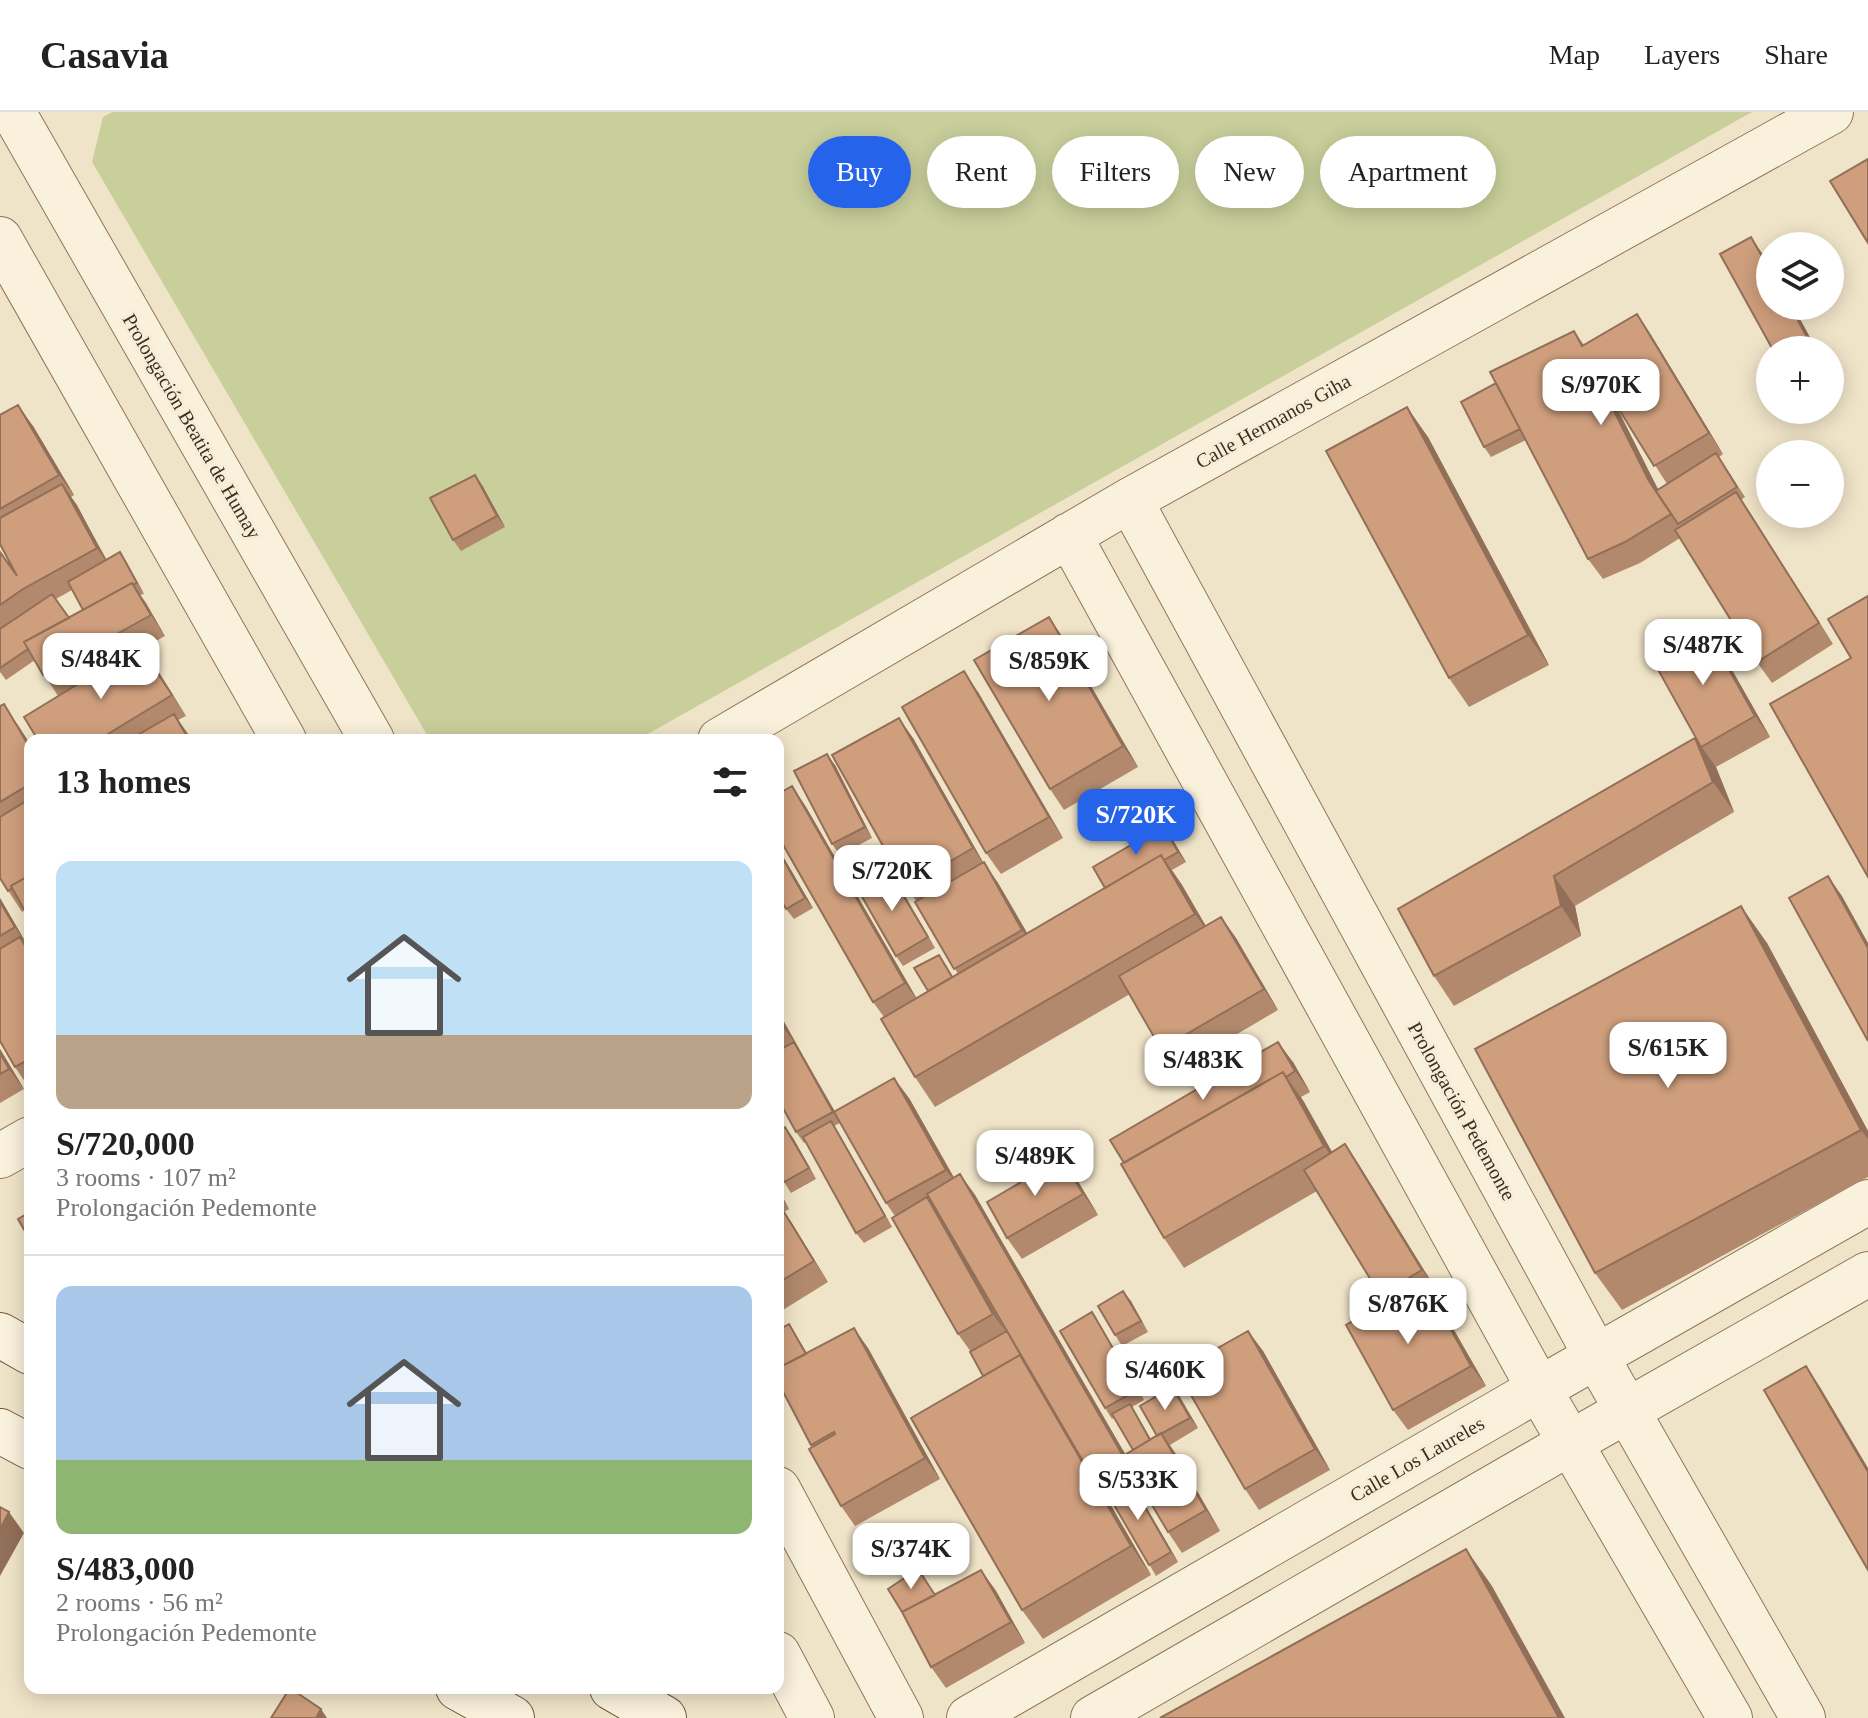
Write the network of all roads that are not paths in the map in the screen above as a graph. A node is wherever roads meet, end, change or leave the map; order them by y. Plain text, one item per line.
1 (13, 112) edge
2 (1831, 112) edge
3 (0, 239) edge
4 (1130, 500) junction
5 (1069, 535) junction
6 (281, 734) edge
7 (369, 734) edge
8 (730, 734) edge
9 (24, 1142) edge
10 (0, 1156) edge
11 (1868, 1202) edge
12 (1868, 1274) edge
13 (0, 1335) edge
14 (24, 1349) edge
15 (1596, 1356) junction
16 (1539, 1389) junction
17 (1626, 1411) junction
18 (0, 1431) edge
19 (1570, 1443) junction
20 (24, 1444) edge
21 (784, 1500) edge
22 (784, 1665) edge
23 (469, 1694) edge
24 (622, 1694) edge
25 (512, 1718) edge
26 (664, 1718) edge
27 (812, 1718) edge
28 (901, 1718) edge
29 (969, 1718) edge
30 (1093, 1718) edge
31 (1730, 1718) edge
32 (1803, 1718) edge

1 - 7 street, Prolongación Beatita de Humay
2 - 4 street, Calle Hermanos Giha
3 - 6 street
4 - 5 street, Calle Hermanos Giha
4 - 15 street, Prolongación Pedemonte
5 - 8 street, Calle Hermanos Giha
5 - 16 street
9 - 10 street
11 - 15 street, Calle Los Laureles
12 - 17 street
13 - 14 street
15 - 16 street, Calle Los Laureles
15 - 17 street, Prolongación Pedemonte
16 - 19 street
16 - 29 street, Calle Los Laureles
17 - 19 street
17 - 32 street, Prolongación Pedemonte
18 - 20 street
19 - 30 street
19 - 31 street
21 - 28 street
22 - 27 street
23 - 25 street
24 - 26 street

